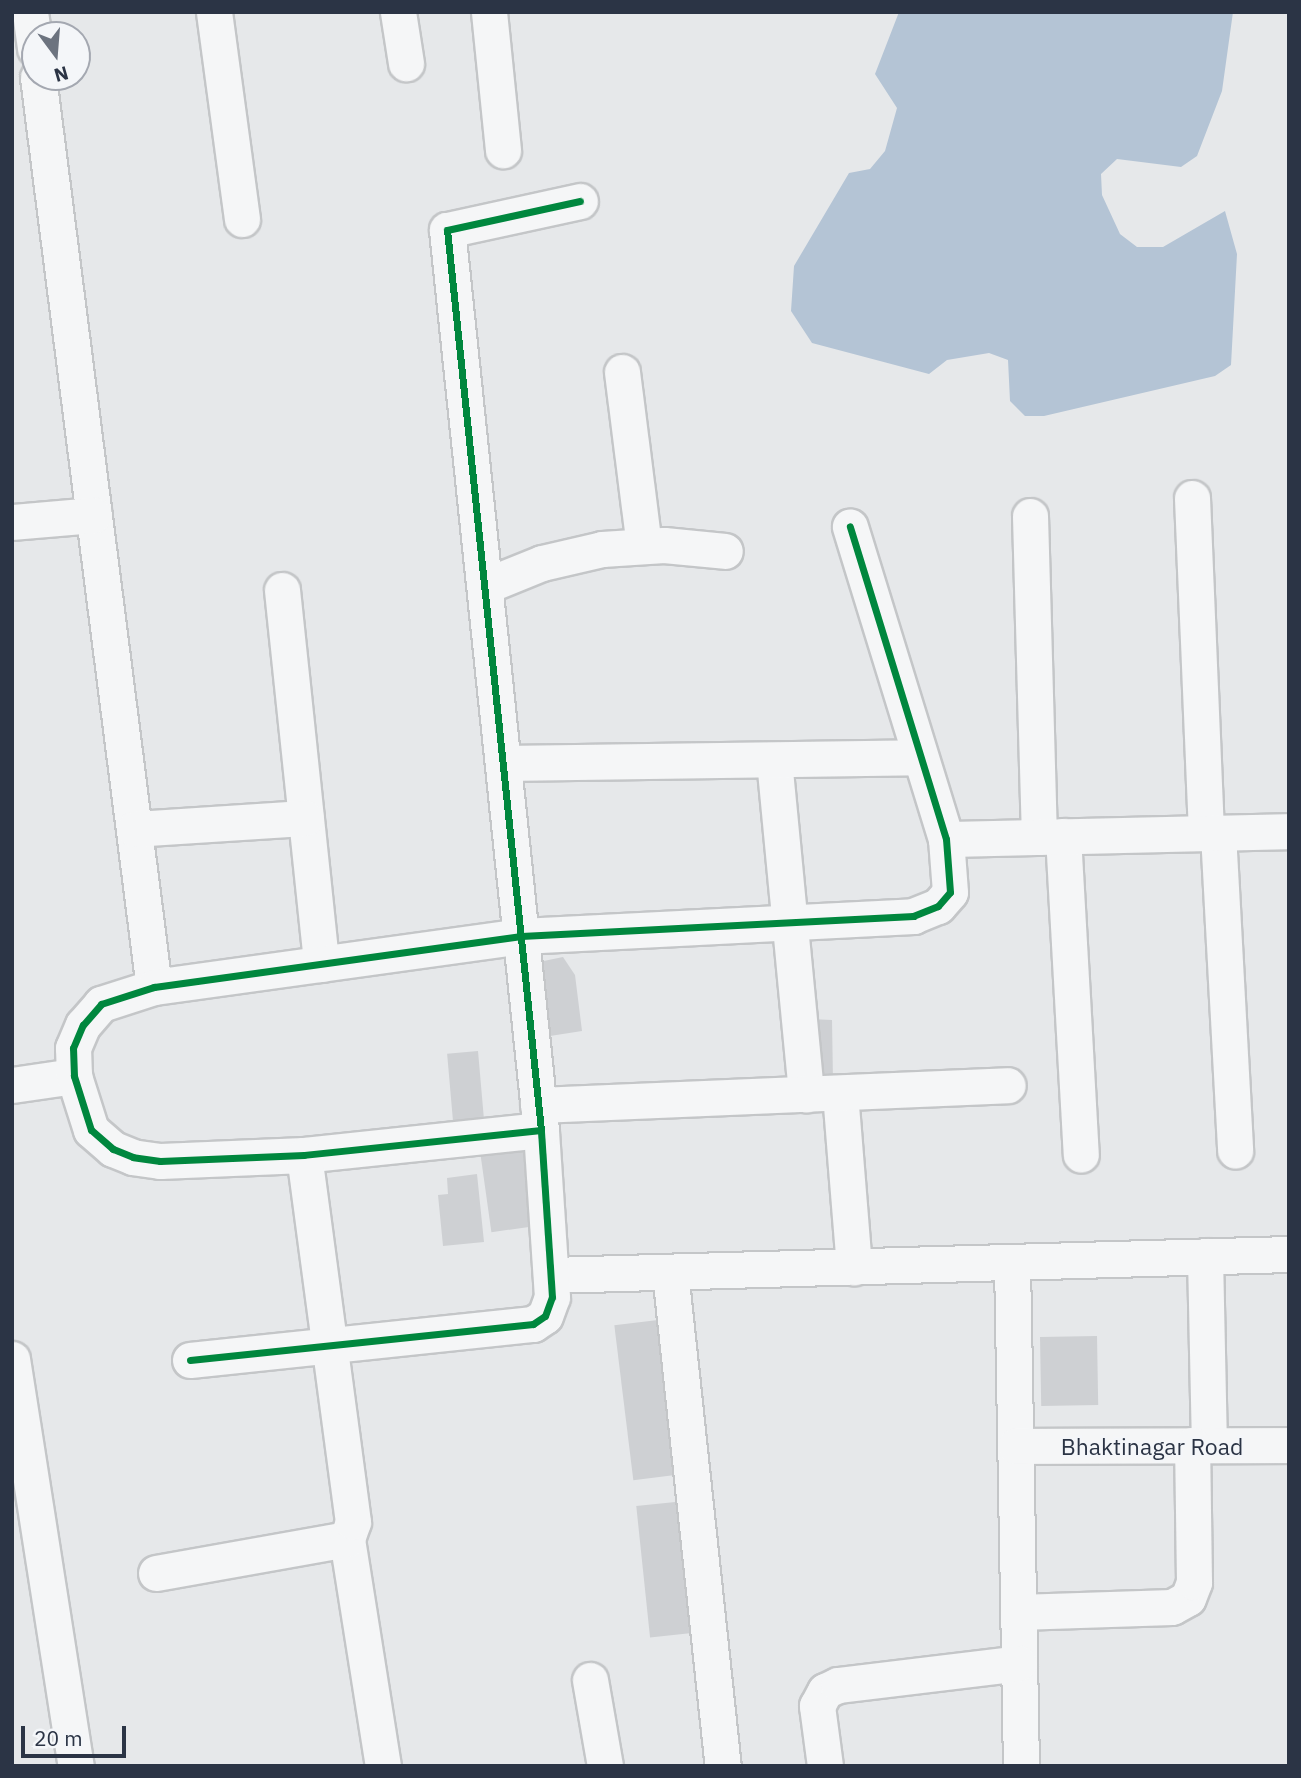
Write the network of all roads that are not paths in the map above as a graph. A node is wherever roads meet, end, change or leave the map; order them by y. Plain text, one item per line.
1 (214, 12) edge
2 (398, 12) edge
3 (489, 12) edge
4 (406, 63) dead end
5 (40, 91) edge
6 (503, 150) dead end
7 (580, 201) dead end
8 (242, 219) dead end
9 (622, 372) dead end
10 (1192, 498) dead end
11 (94, 515) junction
12 (1030, 516) dead end
13 (12, 522) edge
14 (850, 526) dead end
15 (644, 546) junction
16 (725, 551) dead end
17 (485, 586) junction
18 (282, 590) dead end
19 (920, 757) junction
20 (774, 760) junction
21 (503, 763) junction
22 (306, 818) junction
23 (134, 829) junction
24 (1289, 831) edge
25 (1212, 833) junction
26 (1051, 837) junction
27 (946, 839) junction
28 (789, 922) junction
29 (521, 936) junction
30 (321, 964) junction
31 (154, 987) junction
32 (74, 1076) junction
33 (12, 1085) edge
34 (1008, 1085) dead end
35 (840, 1093) junction
36 (806, 1094) junction
37 (540, 1117) junction
38 (1235, 1151) dead end
39 (1081, 1154) dead end
40 (304, 1155) junction
41 (1289, 1254) edge
42 (1205, 1256) junction
43 (1012, 1262) junction
44 (854, 1267) junction
45 (670, 1272) junction
46 (551, 1275) junction
47 (328, 1345) junction
48 (12, 1359) edge
49 (190, 1360) dead end
50 (1289, 1445) edge
51 (1015, 1446) junction
52 (1200, 1446) junction
53 (25, 1515) edge
54 (347, 1539) junction
55 (156, 1573) dead end
56 (1018, 1612) junction
57 (1019, 1663) junction
58 (590, 1680) dead end
59 (76, 1766) edge
60 (383, 1766) edge
61 (605, 1766) edge
62 (723, 1766) edge
63 (825, 1766) edge
64 (1020, 1766) edge

1 - 8 street
2 - 4 street
3 - 6 street
5 - 11 street
7 - 17 street
9 - 15 street
10 - 25 street
11 - 13 street
11 - 23 street
12 - 26 street
14 - 19 street
15 - 16 street
15 - 17 street
17 - 21 street
18 - 22 street
19 - 20 street
19 - 27 street
20 - 21 street
20 - 28 street
21 - 29 street
22 - 23 street
22 - 30 street
23 - 31 street
24 - 25 street
25 - 26 street
25 - 38 street
26 - 27 street
26 - 39 street
27 - 28 street
28 - 29 street
28 - 36 street
29 - 30 street
29 - 37 street
30 - 31 street
31 - 32 street
32 - 33 street
32 - 40 street
34 - 35 street
35 - 36 street
35 - 44 street
36 - 37 street
37 - 40 street
37 - 46 street
40 - 47 street
41 - 42 street
42 - 43 street
42 - 52 street
43 - 44 street
43 - 51 street
44 - 45 street
45 - 46 street
45 - 62 street
46 - 47 street
47 - 49 street
47 - 54 street
48 - 53 street
50 - 52 street, Bhaktinagar Road
51 - 52 street, Bhaktinagar Road
51 - 56 street
52 - 56 street
53 - 59 street
54 - 55 street
54 - 60 street
56 - 57 street
57 - 63 street
57 - 64 street
58 - 61 street

